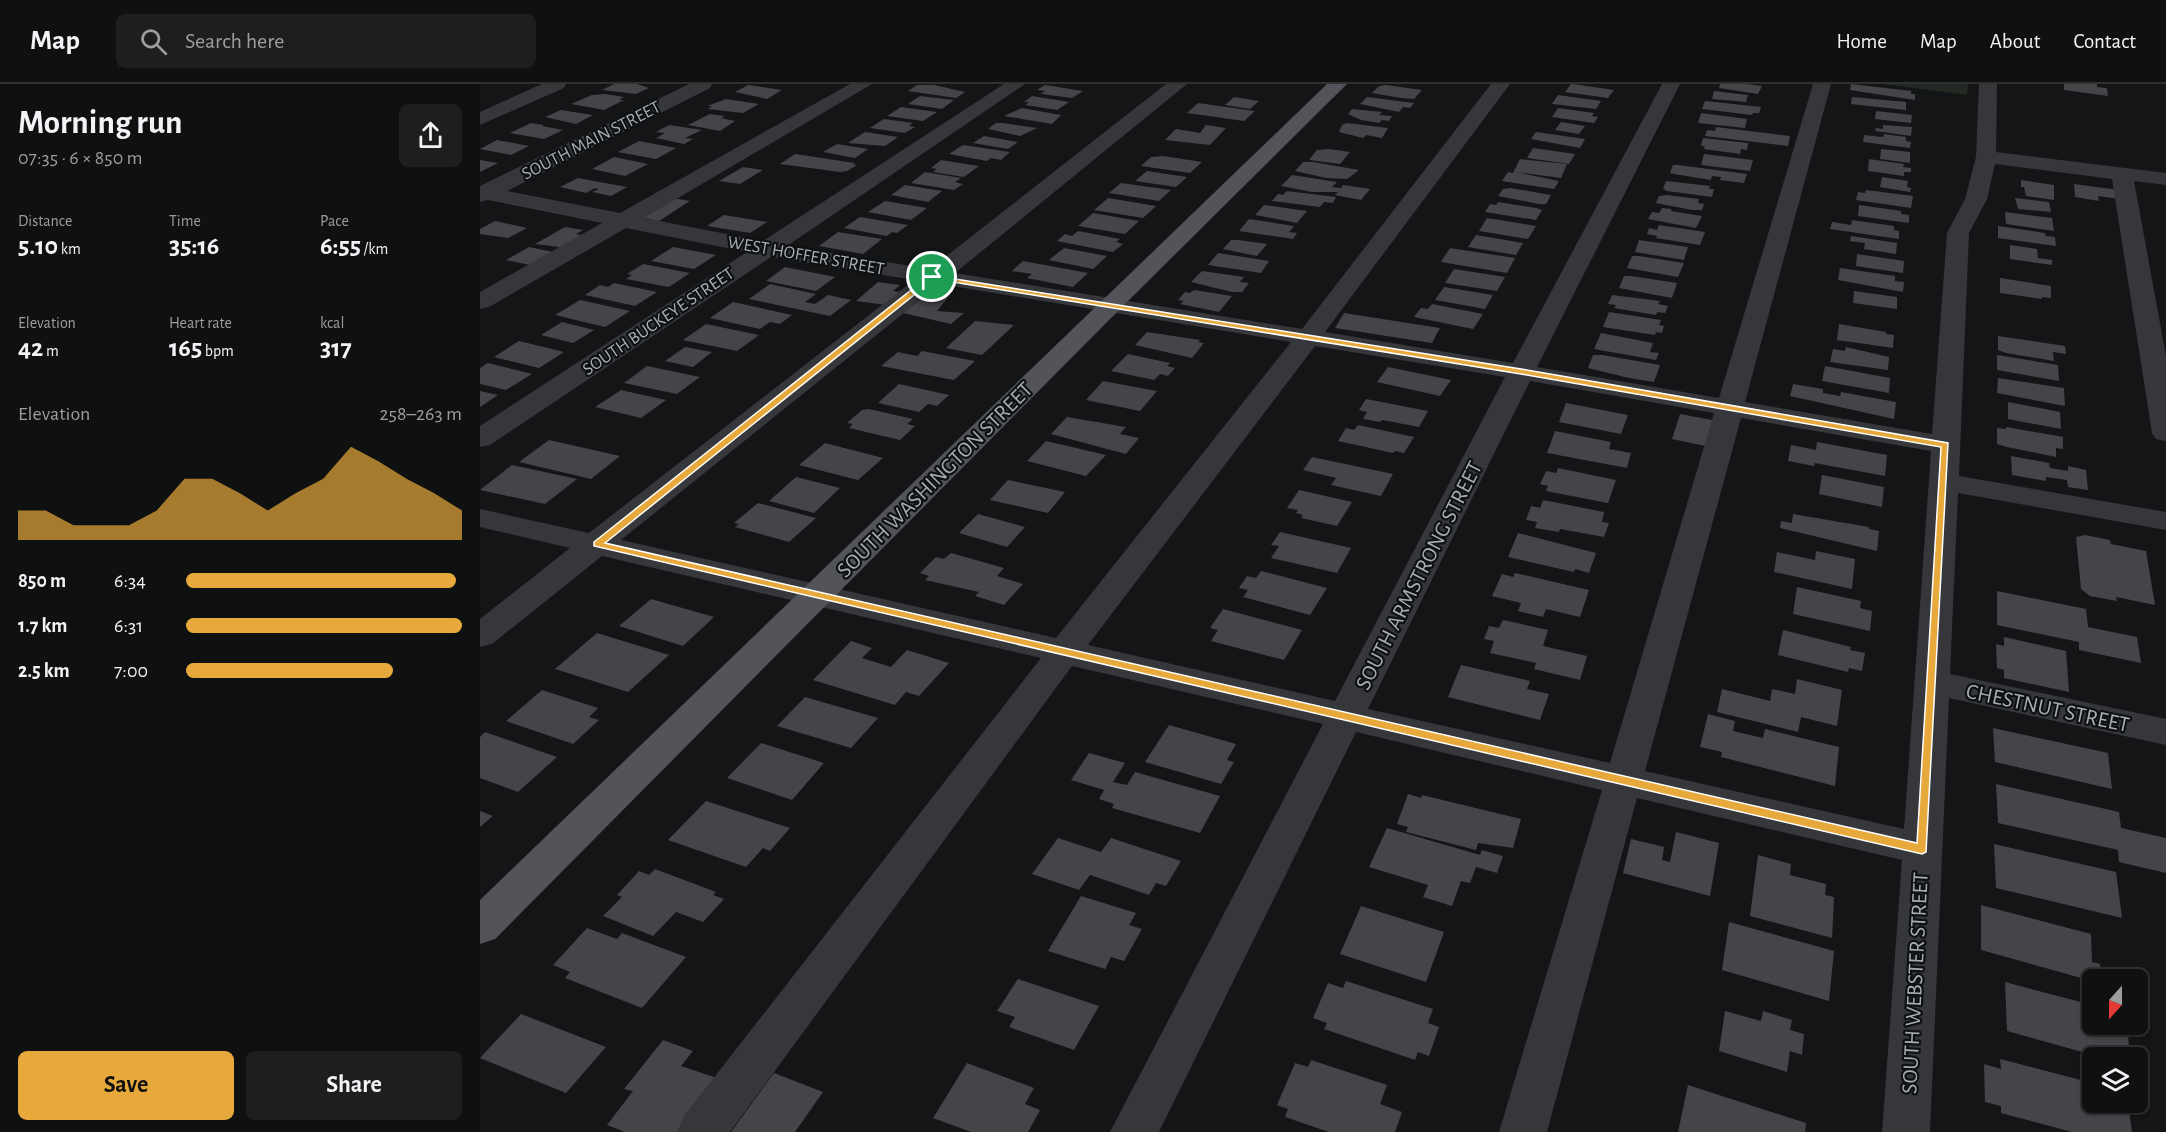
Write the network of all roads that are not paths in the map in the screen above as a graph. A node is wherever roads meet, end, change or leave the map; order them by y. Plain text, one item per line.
1 (557, 84) edge
2 (703, 84) edge
3 (863, 84) edge
4 (1016, 84) edge
5 (1178, 84) edge
6 (1338, 84) edge
7 (1501, 84) edge
8 (1671, 84) edge
9 (1822, 84) edge
10 (1988, 84) edge
11 (480, 119) edge
12 (1986, 158) junction
13 (2122, 173) junction
14 (2166, 178) edge
15 (482, 194) edge
16 (619, 222) junction
17 (765, 249) junction
18 (932, 277) junction
19 (480, 302) edge
20 (1109, 306) junction
21 (1308, 338) junction
22 (1521, 372) junction
23 (1729, 408) junction
24 (2166, 433) edge
25 (480, 439) edge
26 (1945, 445) junction
27 (1943, 482) junction
28 (480, 518) edge
29 (2166, 521) edge
30 (597, 544) junction
31 (817, 594) junction
32 (480, 636) edge
33 (1065, 651) junction
34 (1931, 682) junction
35 (1346, 717) junction
36 (2166, 732) edge
37 (1624, 780) junction
38 (1922, 849) junction
39 (480, 927) edge
40 (701, 1132) edge
41 (1134, 1132) edge
42 (1523, 1132) edge
43 (1906, 1132) edge

1 - 11 street
2 - 15 street, SOUTH MAIN STREET
3 - 16 street
4 - 17 street, SOUTH BUCKEYE STREET
5 - 18 street
6 - 20 main road, SOUTH WASHINGTON STREET
7 - 21 street
8 - 22 street, SOUTH ARMSTRONG STREET
9 - 23 street
10 - 12 street, SOUTH WEBSTER STREET
12 - 13 street
12 - 26 street, SOUTH WEBSTER STREET
13 - 14 street
13 - 24 street
15 - 16 street, WEST HOFFER STREET
16 - 17 street, WEST HOFFER STREET
16 - 19 street
17 - 18 street, WEST HOFFER STREET
17 - 25 street, SOUTH BUCKEYE STREET
18 - 20 street, WEST HOFFER STREET
18 - 30 street
20 - 21 street, WEST HOFFER STREET
20 - 31 main road, SOUTH WASHINGTON STREET
21 - 22 street, WEST HOFFER STREET
21 - 33 street
22 - 23 street, WEST HOFFER STREET
22 - 35 street, SOUTH ARMSTRONG STREET
23 - 26 street, WEST HOFFER STREET
23 - 37 street
26 - 27 street, SOUTH WEBSTER STREET
27 - 29 street
27 - 34 street, SOUTH WEBSTER STREET
28 - 30 street
30 - 31 street
30 - 32 street
31 - 33 street
31 - 39 main road, SOUTH WASHINGTON STREET
33 - 35 street
33 - 40 street
34 - 36 street, CHESTNUT STREET
34 - 38 street, SOUTH WEBSTER STREET
35 - 37 street
35 - 41 street, SOUTH ARMSTRONG STREET
37 - 38 street
37 - 42 street
38 - 43 street, SOUTH WEBSTER STREET

